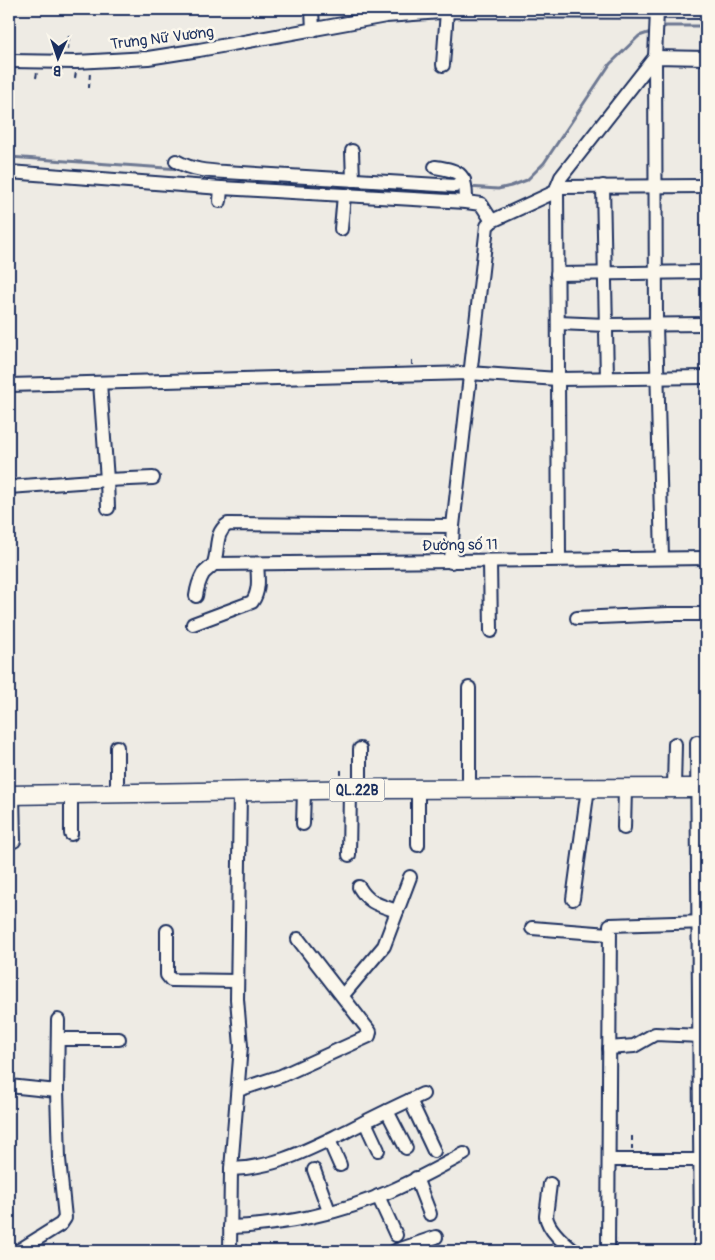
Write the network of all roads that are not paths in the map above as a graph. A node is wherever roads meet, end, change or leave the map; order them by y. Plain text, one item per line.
1 (312, 9) edge
2 (575, 10) edge
3 (447, 12) junction
4 (706, 12) edge
5 (662, 13) edge
6 (313, 30) junction
7 (656, 57) junction
8 (706, 58) edge
9 (9, 61) edge
10 (443, 65) dead end
11 (352, 151) dead end
12 (176, 161) dead end
13 (435, 167) dead end
14 (9, 172) edge
15 (353, 180) junction
16 (603, 186) junction
17 (655, 186) junction
18 (706, 186) edge
19 (557, 189) junction
20 (466, 191) junction
21 (344, 195) junction
22 (492, 221) junction
23 (341, 230) dead end
24 (657, 272) junction
25 (706, 272) edge
26 (606, 273) junction
27 (557, 274) junction
28 (558, 323) junction
29 (656, 324) junction
30 (706, 324) edge
31 (606, 325) junction
32 (469, 373) junction
33 (657, 377) junction
34 (706, 377) edge
35 (607, 378) junction
36 (558, 379) junction
37 (100, 383) junction
38 (9, 385) edge
39 (153, 478) dead end
40 (107, 480) junction
41 (9, 487) edge
42 (108, 508) dead end
43 (452, 526) junction
44 (662, 558) junction
45 (706, 558) edge
46 (559, 559) junction
47 (490, 561) junction
48 (452, 562) junction
49 (214, 564) junction
50 (257, 564) junction
51 (196, 596) dead end
52 (706, 614) edge
53 (577, 618) dead end
54 (193, 624) dead end
55 (491, 631) dead end
56 (469, 688) dead end
57 (697, 742) dead end
58 (675, 744) dead end
59 (117, 747) dead end
60 (360, 748) dead end
61 (588, 788) junction
62 (674, 788) junction
63 (702, 788) edge
64 (418, 789) junction
65 (469, 789) junction
66 (625, 789) junction
67 (304, 790) junction
68 (355, 790) junction
69 (240, 792) junction
70 (117, 793) junction
71 (72, 794) junction
72 (11, 795) edge
73 (303, 824) dead end
74 (624, 828) dead end
75 (71, 834) dead end
76 (14, 841) dead end
77 (418, 845) dead end
78 (349, 855) dead end
79 (410, 877) dead end
80 (359, 887) dead end
81 (573, 899) dead end
82 (397, 912) junction
83 (702, 922) edge
84 (532, 928) dead end
85 (167, 931) dead end
86 (609, 934) junction
87 (298, 939) dead end
88 (237, 981) junction
89 (343, 995) junction
90 (58, 1020) dead end
91 (702, 1038) edge
92 (58, 1039) junction
93 (119, 1040) dead end
94 (609, 1048) junction
95 (9, 1086) edge
96 (238, 1090) junction
97 (57, 1091) junction
98 (423, 1094) dead end
99 (410, 1100) junction
100 (387, 1111) junction
101 (365, 1122) junction
102 (329, 1140) junction
103 (406, 1148) dead end
104 (378, 1150) dead end
105 (434, 1151) dead end
106 (464, 1154) dead end
107 (609, 1160) junction
108 (704, 1160) edge
109 (340, 1165) dead end
110 (231, 1169) junction
111 (314, 1170) dead end
112 (416, 1178) junction
113 (550, 1184) dead end
114 (378, 1196) junction
115 (329, 1211) junction
116 (430, 1214) dead end
117 (230, 1227) junction
118 (396, 1235) dead end
119 (436, 1237) dead end
120 (18, 1251) edge
121 (230, 1251) edge
122 (395, 1251) edge
123 (574, 1251) edge
124 (608, 1251) edge
125 (701, 1251) edge

1 - 6 street
2 - 3 street, Trưng Nữ Vương
2 - 5 street, Trưng Nữ Vương
3 - 6 street, Trưng Nữ Vương
3 - 10 street
4 - 5 street, Trưng Nữ Vương
5 - 7 street
6 - 9 street, Trưng Nữ Vương
7 - 8 street
7 - 17 street
7 - 19 street
11 - 15 street
12 - 15 street
13 - 20 street
14 - 21 street
15 - 20 street
16 - 17 street
16 - 19 street
16 - 26 street
17 - 18 street
17 - 24 street
19 - 22 street
19 - 27 street
20 - 21 street
20 - 22 street
21 - 23 street
22 - 32 street
24 - 25 street
24 - 26 street
24 - 29 street
26 - 27 street
26 - 31 street
27 - 28 street
28 - 31 street
28 - 36 street
29 - 30 street
29 - 31 street
29 - 33 street
31 - 35 street
32 - 36 street
32 - 37 street
32 - 43 street
33 - 34 street
33 - 35 street
33 - 44 street
35 - 36 street
36 - 46 street
37 - 38 street
37 - 40 street
39 - 40 street
40 - 41 street
40 - 42 street
43 - 48 street
43 - 49 street
44 - 45 street, Đường số 11
44 - 46 street, Đường số 11
46 - 47 street, Đường số 11
47 - 48 street, Đường số 11
47 - 55 street
48 - 50 street, Đường số 11
49 - 50 street, Đường số 11
49 - 51 street
50 - 54 street
52 - 53 street
56 - 65 street
57 - 63 street
58 - 62 street
59 - 70 street
60 - 68 street
61 - 65 highway, QL.22B
61 - 66 highway, QL.22B
61 - 81 street
62 - 63 highway, QL.22B
62 - 66 highway, QL.22B
63 - 83 street
64 - 65 highway, QL.22B
64 - 68 highway, QL.22B
64 - 77 street
66 - 74 street
67 - 68 highway, QL.22B
67 - 69 highway, QL.22B
67 - 73 street
68 - 78 street
69 - 70 highway, QL.22B
69 - 88 street
70 - 71 highway, QL.22B
71 - 72 highway, QL.22B
71 - 75 street
72 - 76 street
79 - 82 street
80 - 82 street
82 - 89 street
83 - 86 street
83 - 91 street
84 - 86 street
85 - 88 street
86 - 94 street
87 - 89 street
88 - 96 street
89 - 96 street
90 - 92 street
91 - 94 street
91 - 108 street
92 - 93 street
92 - 97 street
94 - 107 street
95 - 97 street
96 - 110 street
97 - 120 street
98 - 99 street
99 - 100 street
99 - 105 street
100 - 101 street
100 - 103 street
101 - 102 street
101 - 104 street
102 - 109 street
102 - 110 street
106 - 112 street
107 - 108 street
107 - 124 street
108 - 125 street
110 - 117 street
111 - 115 street
112 - 114 street
112 - 116 street
113 - 123 street
114 - 115 street
114 - 118 street
115 - 117 street
117 - 121 street
119 - 122 street

